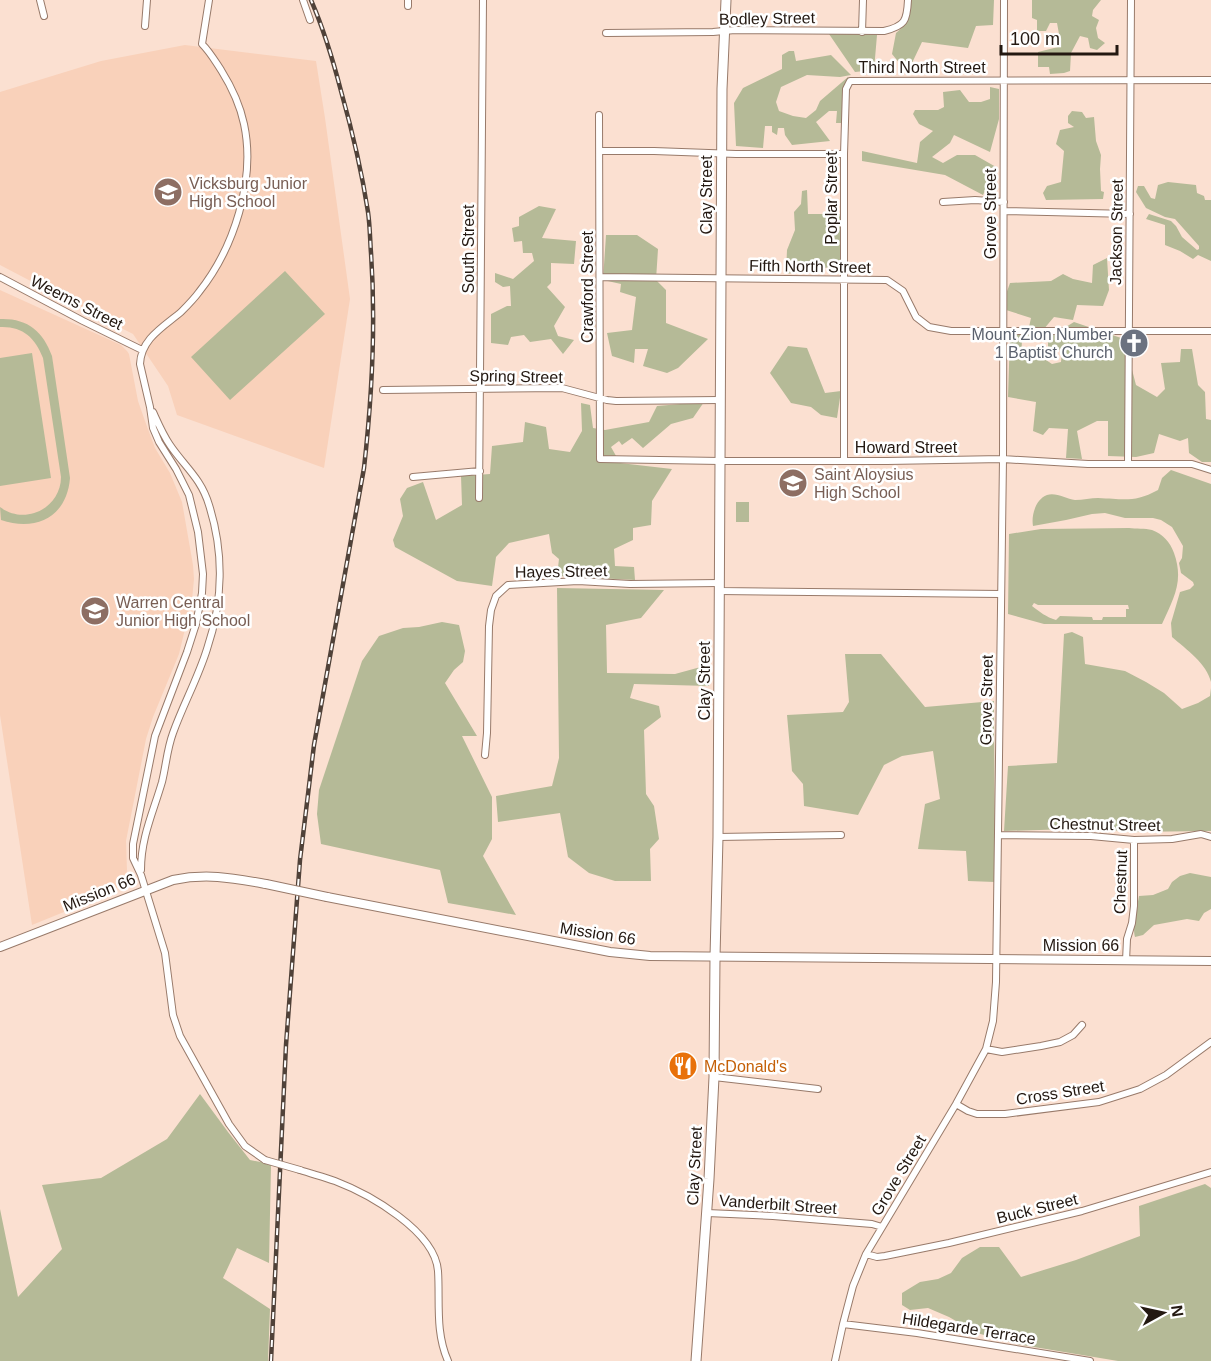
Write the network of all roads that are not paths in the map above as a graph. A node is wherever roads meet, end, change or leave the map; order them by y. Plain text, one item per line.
1 (40, 0) edge
2 (147, 0) edge
3 (209, 0) edge
4 (303, 0) edge
5 (483, 0) edge
6 (726, 0) edge
7 (863, 0) edge
8 (908, 0) edge
9 (1004, 0) edge
10 (1131, 0) edge
11 (44, 16) dead end
12 (310, 20) dead end
13 (145, 26) dead end
14 (724, 32) junction
15 (862, 32) junction
16 (606, 33) dead end
17 (1004, 80) junction
18 (1131, 80) junction
19 (1211, 80) edge
20 (850, 81) joint
21 (599, 115) dead end
22 (600, 151) junction
23 (722, 153) junction
24 (844, 154) junction
25 (943, 202) dead end
26 (1004, 202) junction
27 (1004, 211) junction
28 (1130, 214) junction
29 (0, 277) edge
30 (601, 277) junction
31 (721, 278) junction
32 (844, 280) junction
33 (1003, 331) junction
34 (1128, 331) junction
35 (1211, 331) edge
36 (142, 350) junction
37 (480, 388) junction
38 (383, 390) dead end
39 (600, 398) junction
40 (720, 400) junction
41 (150, 406) junction
42 (600, 459) joint
43 (1003, 459) junction
44 (720, 461) junction
45 (844, 461) junction
46 (1128, 464) junction
47 (1192, 464) junction
48 (1211, 465) edge
49 (1211, 470) edge
50 (480, 471) junction
51 (413, 477) dead end
52 (479, 498) dead end
53 (719, 587) junction
54 (1001, 594) junction
55 (485, 755) dead end
56 (841, 835) dead end
57 (999, 835) junction
58 (718, 837) junction
59 (1211, 837) edge
60 (1134, 840) junction
61 (141, 874) junction
62 (146, 890) junction
63 (0, 947) edge
64 (715, 957) junction
65 (996, 960) junction
66 (1126, 961) junction
67 (1211, 961) edge
68 (1082, 1025) dead end
69 (1211, 1042) edge
70 (986, 1048) junction
71 (714, 1077) junction
72 (818, 1089) dead end
73 (956, 1104) junction
74 (1211, 1172) edge
75 (707, 1213) junction
76 (882, 1227) junction
77 (866, 1254) junction
78 (843, 1324) junction
79 (448, 1361) edge
80 (696, 1361) edge
81 (835, 1361) edge
82 (1090, 1361) edge

1 - 11 street
2 - 13 street
3 - 36 street
4 - 12 street
5 - 37 street, South Street
6 - 14 main road, Clay Street
7 - 15 street
8 - 15 street, Bodley Street
9 - 17 street, Grove Street
10 - 18 street, Jackson Street
14 - 15 street, Bodley Street
14 - 16 street, Bodley Street
14 - 23 main road, Clay Street
17 - 18 street, Third North Street
17 - 20 street, Third North Street
17 - 26 street, Grove Street
18 - 19 street, Third North Street
18 - 28 street, Jackson Street
20 - 24 street, Poplar Street
21 - 22 street, Crawford Street
22 - 23 street
22 - 30 street, Crawford Street
23 - 24 street
23 - 31 main road, Clay Street
24 - 32 street, Poplar Street
25 - 26 street
26 - 27 street, Grove Street
27 - 28 street
27 - 33 street, Grove Street
28 - 34 street, Jackson Street
29 - 36 street, Weems Street
30 - 31 street, Fifth North Street
30 - 39 street, Crawford Street
31 - 32 street, Fifth North Street
31 - 40 main road, Clay Street
32 - 33 street, Fifth North Street
32 - 45 street, Poplar Street
33 - 34 street, Fifth North Street
33 - 43 street, Grove Street
34 - 35 street, Fifth North Street
34 - 46 street, Jackson Street
36 - 41 street
37 - 38 street, Spring Street
37 - 39 street, Spring Street
37 - 50 street, South Street
39 - 40 street, Spring Street
39 - 42 street, Crawford Street
40 - 44 main road, Clay Street
41 - 61 street
41 - 61 street
42 - 44 street, Howard Street
43 - 45 street, Howard Street
43 - 46 street, Howard Street
43 - 54 street, Grove Street
44 - 45 street, Howard Street
44 - 53 main road, Clay Street
46 - 47 street, Howard Street
47 - 48 street
47 - 49 street, Howard Street
50 - 51 street
50 - 52 street, South Street
53 - 54 street, Hayes Street
53 - 55 street, Hayes Street
53 - 58 main road, Clay Street
54 - 57 street, Grove Street
56 - 58 street
57 - 60 street, Chestnut Street
57 - 65 street, Grove Street
58 - 64 main road, Clay Street
59 - 60 street, Chestnut Street
60 - 66 street, Chestnut
61 - 62 street
62 - 63 street, Mission 66
62 - 64 street, Mission 66, bridge
62 - 79 street, bridge
64 - 65 street, Mission 66
64 - 71 main road, Clay Street
65 - 66 street, Mission 66
65 - 70 street, Grove Street
66 - 67 street, Mission 66
68 - 70 street
69 - 73 street, Cross Street
70 - 73 street, Grove Street
71 - 72 street
71 - 75 main road, Clay Street
73 - 76 street, Grove Street
74 - 77 street, Buck Street
75 - 76 street, Vanderbilt Street
75 - 80 main road, Clay Street
76 - 77 street, Grove Street
77 - 78 street, Grove Street
78 - 81 street, Grove Street
78 - 82 street, Hildegarde Terrace

